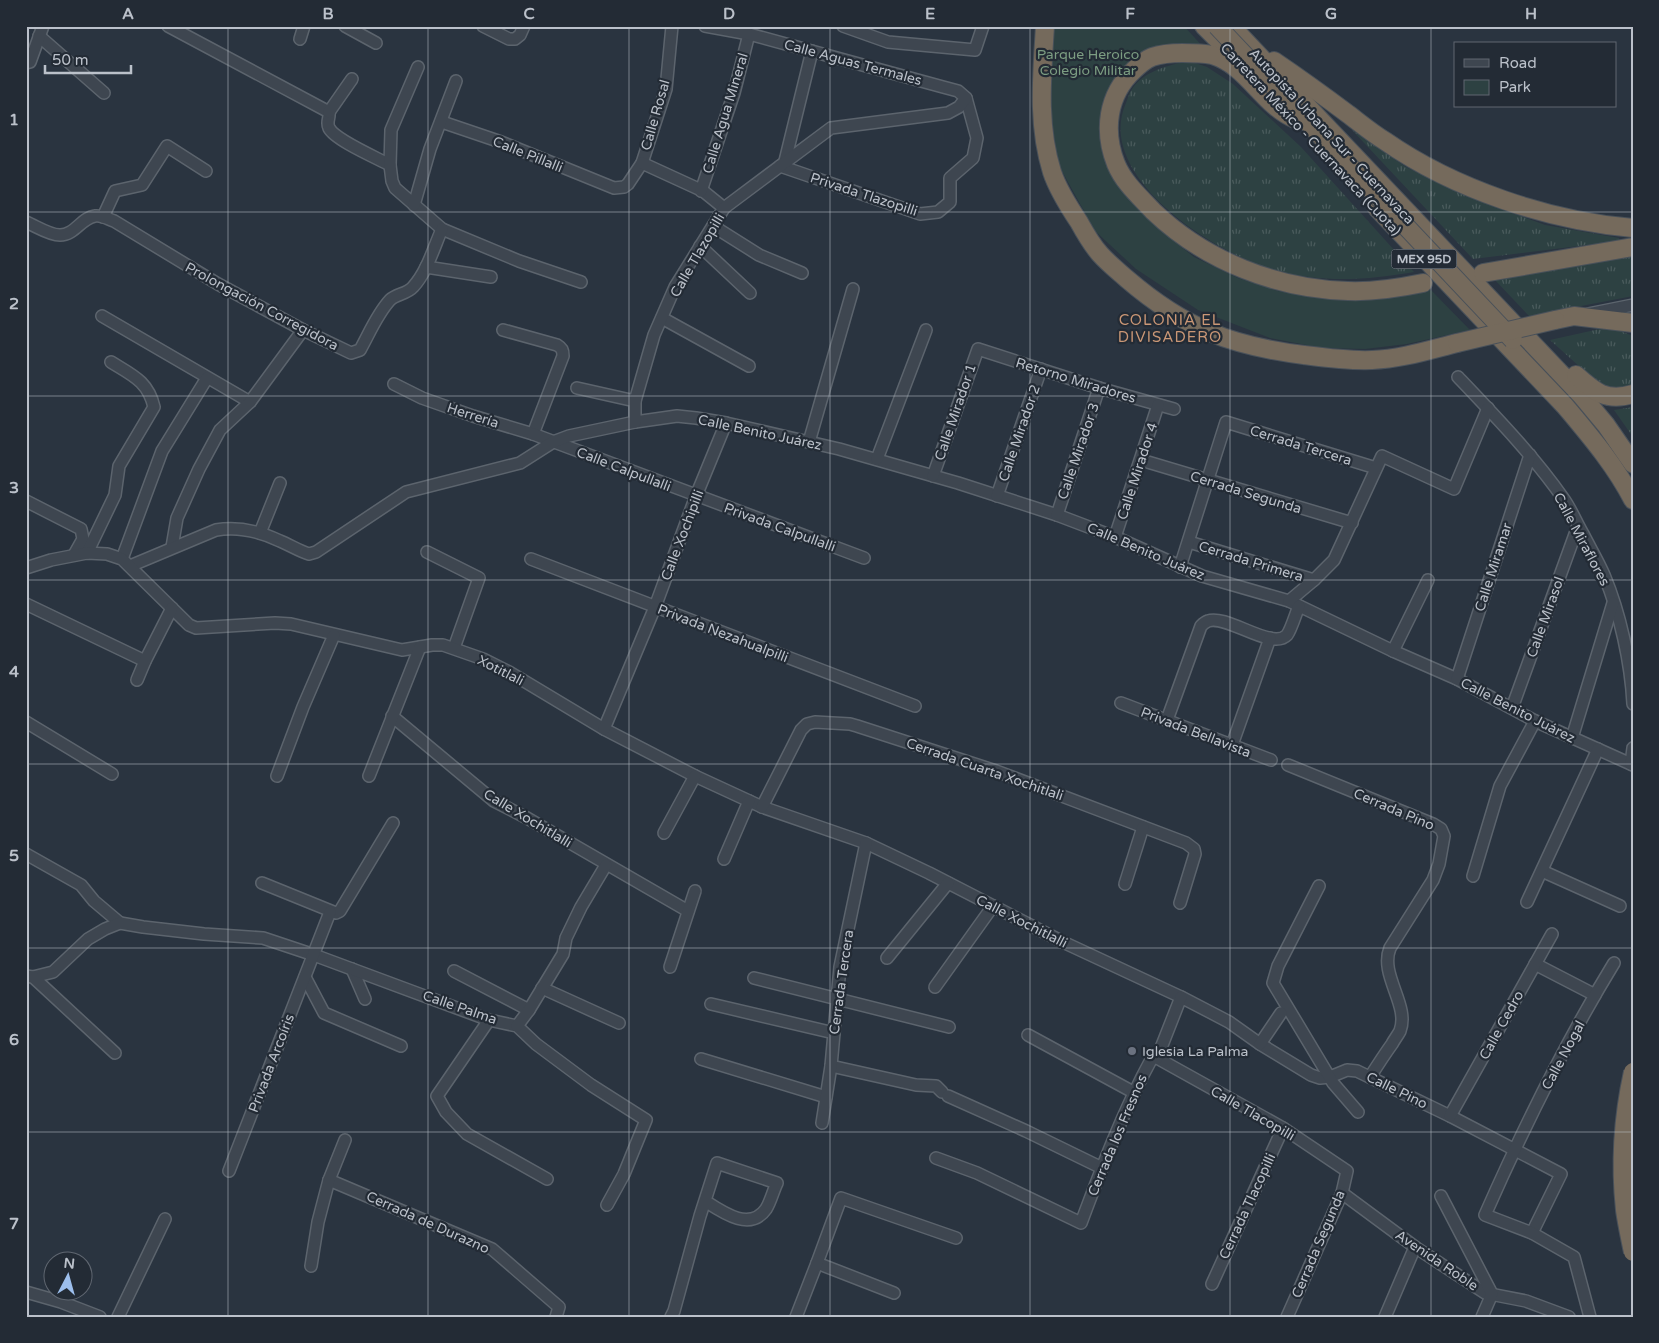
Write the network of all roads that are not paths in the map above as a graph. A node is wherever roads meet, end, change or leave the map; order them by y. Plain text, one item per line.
1 (168, 26) edge
2 (304, 26) edge
3 (345, 26) edge
4 (483, 26) edge
5 (524, 26) edge
6 (672, 26) edge
7 (705, 26) edge
8 (844, 26) edge
9 (1045, 26) edge
10 (1204, 26) edge
11 (1217, 26) edge
12 (981, 27) edge
13 (864, 29) edge
14 (1234, 30) edge
15 (41, 31) edge
16 (749, 34) junction
17 (300, 40) dead end
18 (376, 42) dead end
19 (812, 51) junction
20 (28, 62) edge
21 (418, 67) dead end
22 (352, 79) dead end
23 (456, 81) dead end
24 (104, 93) dead end
25 (966, 98) junction
26 (328, 112) junction
27 (1295, 119) junction
28 (442, 122) junction
29 (642, 163) junction
30 (783, 163) junction
31 (390, 164) junction
32 (206, 171) dead end
33 (614, 188) joint
34 (701, 191) junction
35 (414, 205) junction
36 (724, 208) junction
37 (104, 217) junction
38 (26, 222) edge
39 (713, 226) junction
40 (1633, 228) edge
41 (442, 229) junction
42 (700, 246) junction
43 (1633, 248) edge
44 (426, 266) junction
45 (802, 273) dead end
46 (1483, 273) dead end
47 (491, 277) dead end
48 (582, 282) dead end
49 (1423, 283) dead end
50 (853, 290) dead end
51 (750, 293) dead end
52 (1633, 305) edge
53 (102, 316) dead end
54 (1574, 316) junction
55 (662, 318) junction
56 (1633, 324) edge
57 (303, 330) junction
58 (503, 330) dead end
59 (926, 330) dead end
60 (1533, 345) junction
61 (978, 349) joint
62 (112, 362) dead end
63 (749, 366) dead end
64 (1041, 369) junction
65 (1458, 377) dead end
66 (207, 378) junction
67 (394, 384) dead end
68 (577, 388) dead end
69 (1099, 388) junction
70 (1633, 394) edge
71 (635, 401) junction
72 (250, 402) junction
73 (1158, 405) junction
74 (1488, 408) junction
75 (1174, 409) dead end
76 (634, 422) junction
77 (726, 423) junction
78 (533, 434) junction
79 (553, 442) junction
80 (808, 442) junction
81 (1530, 454) junction
82 (877, 460) junction
83 (1141, 460) junction
84 (1633, 464) edge
85 (1376, 468) junction
86 (1633, 472) edge
87 (933, 476) junction
88 (1207, 481) junction
89 (280, 483) dead end
90 (1633, 493) edge
91 (696, 496) junction
92 (998, 496) junction
93 (1633, 500) edge
94 (26, 501) edge
95 (1057, 515) junction
96 (1352, 523) junction
97 (1578, 526) junction
98 (260, 533) junction
99 (1115, 537) junction
100 (1189, 542) junction
101 (172, 547) junction
102 (87, 552) junction
103 (427, 552) dead end
104 (74, 555) junction
105 (864, 558) dead end
106 (531, 559) dead end
107 (126, 563) junction
108 (1180, 567) junction
109 (26, 568) edge
110 (1314, 580) junction
111 (1428, 580) dead end
112 (1294, 603) junction
113 (1613, 603) junction
114 (26, 604) edge
115 (655, 607) junction
116 (172, 608) junction
117 (334, 635) junction
118 (1270, 638) junction
119 (420, 647) junction
120 (454, 648) junction
121 (1393, 651) junction
122 (145, 662) junction
123 (1457, 679) junction
124 (137, 680) dead end
125 (1121, 703) dead end
126 (1633, 704) edge
127 (916, 706) dead end
128 (1512, 708) junction
129 (392, 716) junction
130 (1167, 720) junction
131 (1536, 721) junction
132 (26, 722) edge
133 (604, 729) junction
134 (1572, 738) junction
135 (1232, 744) junction
136 (1633, 748) edge
137 (1598, 749) junction
138 (1271, 760) dead end
139 (1632, 764) edge
140 (1288, 765) dead end
141 (112, 774) dead end
142 (277, 776) dead end
143 (369, 776) dead end
144 (695, 776) junction
145 (749, 801) junction
146 (762, 807) junction
147 (393, 823) dead end
148 (1143, 827) junction
149 (664, 833) dead end
150 (866, 843) junction
151 (26, 854) edge
152 (724, 859) dead end
153 (606, 865) junction
154 (1542, 871) junction
155 (1473, 876) dead end
156 (262, 883) dead end
157 (948, 883) junction
158 (1125, 884) dead end
159 (1319, 886) dead end
160 (695, 891) dead end
161 (1528, 902) dead end
162 (1180, 903) dead end
163 (993, 906) junction
164 (1620, 906) dead end
165 (688, 911) junction
166 (330, 912) junction
167 (120, 923) junction
168 (1552, 934) dead end
169 (314, 955) junction
170 (887, 958) dead end
171 (1614, 963) dead end
172 (1535, 964) junction
173 (670, 967) dead end
174 (352, 969) junction
175 (454, 971) dead end
176 (29, 977) edge
177 (305, 977) junction
178 (754, 978) dead end
179 (934, 987) dead end
180 (542, 988) junction
181 (1595, 995) junction
182 (1181, 997) junction
183 (365, 999) dead end
184 (837, 999) junction
185 (711, 1004) dead end
186 (529, 1010) junction
187 (1281, 1013) dead end
188 (489, 1020) junction
189 (620, 1023) dead end
190 (517, 1026) junction
191 (949, 1027) dead end
192 (834, 1034) junction
193 (1028, 1035) dead end
194 (1260, 1044) junction
195 (401, 1046) dead end
196 (115, 1053) dead end
197 (1157, 1058) junction
198 (701, 1059) dead end
199 (1633, 1060) edge
200 (831, 1066) junction
201 (1633, 1072) edge
202 (1370, 1076) junction
203 (1330, 1077) junction
204 (1133, 1092) junction
205 (826, 1097) junction
206 (1358, 1112) dead end
207 (1450, 1116) junction
208 (822, 1123) dead end
209 (1283, 1128) junction
210 (345, 1140) dead end
211 (1514, 1148) junction
212 (936, 1158) dead end
213 (1102, 1168) junction
214 (229, 1171) dead end
215 (1347, 1171) joint
216 (547, 1179) dead end
217 (329, 1180) junction
218 (1342, 1192) junction
219 (1441, 1196) dead end
220 (706, 1201) junction
221 (607, 1205) dead end
222 (166, 1219) dead end
223 (1532, 1233) junction
224 (956, 1238) dead end
225 (1415, 1248) junction
226 (1633, 1252) edge
227 (1633, 1258) edge
228 (817, 1263) junction
229 (310, 1266) dead end
230 (1212, 1284) dead end
231 (26, 1292) edge
232 (894, 1292) dead end
233 (1492, 1294) junction
234 (100, 1317) edge
235 (118, 1317) edge
236 (556, 1317) edge
237 (671, 1317) edge
238 (796, 1317) edge
239 (1287, 1317) edge
240 (1385, 1317) edge
241 (1482, 1317) edge
242 (1569, 1317) edge
243 (1590, 1317) edge

1 - 26 street
2 - 17 street
3 - 18 street
4 - 5 street
6 - 29 street, Calle Rosal
7 - 16 street, Calle Aguas Termales
8 - 13 street
9 - 54 highway, bridge
10 - 27 highway, Carretera México - Cuernavaca (Cuota) / MEX 95D
11 - 90 highway, Autopista Urbana Sur - Cuernavaca, bridge
12 - 13 street
14 - 40 highway
14 - 60 highway, Carretera México - Cuernavaca (Cuota) / MEX 95D
14 - 86 highway, Autopista Urbana Sur - Cuernavaca
15 - 20 street
15 - 24 street
16 - 19 street, Calle Aguas Termales
16 - 34 street, Calle Agua Mineral
19 - 25 street, Calle Aguas Termales
19 - 30 street
21 - 31 street
22 - 26 street
23 - 28 street
25 - 30 street, Calle Tlazopilli
25 - 30 street, Privada Tlazopilli
26 - 31 street
27 - 49 highway
27 - 93 highway, Carretera México - Cuernavaca (Cuota) / MEX 95D
28 - 33 street, Calle Pillalli
28 - 35 street
29 - 33 street, Calle Rosal
29 - 34 street
30 - 36 street, Calle Tlazopilli
31 - 35 street
32 - 37 street
34 - 36 street
35 - 41 street
36 - 39 street, Calle Tlazopilli
37 - 38 street
37 - 57 street, Prolongación Corregidora
39 - 42 street, Calle Tlazopilli
39 - 45 street
41 - 44 street, Prolongación Corregidora
41 - 48 street
42 - 51 street
42 - 55 street, Calle Tlazopilli
43 - 46 highway
44 - 47 street
44 - 57 street, Prolongación Corregidora
50 - 80 street
52 - 54 street
53 - 66 street
54 - 56 highway
55 - 63 street
55 - 71 street, Calle Tlazopilli
57 - 72 street
58 - 78 street
59 - 82 street
60 - 70 highway
60 - 84 highway, Carretera México - Cuernavaca (Cuota) / MEX 95D
61 - 64 street, Retorno Miradores
61 - 87 street, Calle Mirador 1
62 - 102 street
64 - 69 street, Retorno Miradores
64 - 92 street, Calle Mirador 2
65 - 74 street, Calle Miraflores
66 - 72 street
66 - 107 street
67 - 78 street, Herrería
68 - 71 street
69 - 73 street, Retorno Miradores
69 - 95 street, Calle Mirador 3
71 - 76 street, Calle Tlazopilli
72 - 101 street
73 - 75 street, Retorno Miradores
73 - 83 street, Calle Mirador 4
74 - 81 street, Calle Miraflores
74 - 85 street, Cerrada Primera
76 - 77 street, Calle Benito Juárez
76 - 79 street
77 - 80 street, Calle Benito Juárez
77 - 91 street, Calle Xochipilli
78 - 79 street, Herrería
79 - 91 street, Calle Calpullalli
79 - 98 street
80 - 82 street, Calle Benito Juárez
81 - 97 street, Calle Miraflores
81 - 123 street, Calle Miramar
82 - 87 street, Calle Benito Juárez
83 - 88 street, Cerrada Segunda
83 - 99 street, Calle Mirador 4
85 - 88 street, Cerrada Tercera
85 - 96 street, Cerrada Primera
87 - 92 street, Calle Benito Juárez
88 - 96 street, Cerrada Segunda
88 - 100 street
89 - 98 street
91 - 105 street, Privada Calpullalli
91 - 115 street, Calle Xochipilli
92 - 95 street, Calle Benito Juárez
94 - 104 street
95 - 99 street, Calle Benito Juárez
96 - 110 street, Cerrada Primera
97 - 113 street, Calle Miraflores
97 - 128 street, Calle Mirasol
98 - 101 street
99 - 108 street, Calle Benito Juárez
100 - 108 street
100 - 110 street, Cerrada Primera
101 - 107 street
102 - 104 street
102 - 107 street
103 - 120 street
104 - 109 street
106 - 115 street, Privada Nezahualpilli
107 - 116 street, Xotitlali
108 - 112 street, Calle Benito Juárez
110 - 112 street, Cerrada Primera
111 - 121 street
112 - 118 street
112 - 121 street, Calle Benito Juárez
113 - 126 street, Calle Miraflores
113 - 134 street
114 - 122 street
115 - 127 street, Privada Nezahualpilli
115 - 133 street, Calle Xochipilli
116 - 117 street, Xotitlali
116 - 122 street
117 - 119 street, Xotitlali
117 - 142 street
118 - 130 street
118 - 135 street
119 - 120 street, Xotitlali
119 - 129 street
120 - 133 street, Xotitlali
121 - 123 street, Calle Benito Juárez
122 - 124 street
123 - 128 street, Calle Benito Juárez
125 - 130 street, Privada Bellavista
128 - 131 street, Calle Benito Juárez
129 - 143 street
129 - 153 street, Calle Xochitlalli
130 - 135 street, Privada Bellavista
131 - 134 street, Calle Benito Juárez
131 - 155 street
132 - 141 street
133 - 144 street, Xotitlali
134 - 137 street, Calle Benito Juárez
135 - 138 street, Privada Bellavista
136 - 139 street
137 - 139 street, Calle Benito Juárez
137 - 154 street
140 - 202 street, Cerrada Pino
144 - 145 street, Xotitlali
144 - 149 street
145 - 146 street, Xotitlali
145 - 152 street
146 - 148 street, Cerrada Cuarta Xochitlali
146 - 150 street, Xotitlali
147 - 166 street
148 - 158 street
148 - 162 street, Cerrada Cuarta Xochitlali
150 - 157 street, Calle Xochitlalli
150 - 184 street, Cerrada Tercera
151 - 167 street
153 - 165 street, Calle Xochitlalli
153 - 180 street
154 - 161 street
154 - 164 street
156 - 166 street
157 - 163 street, Calle Xochitlalli
157 - 170 street
159 - 203 street
160 - 165 street
163 - 179 street
163 - 182 street, Calle Xochitlalli
165 - 173 street
166 - 169 street
167 - 169 street, Calle Palma
167 - 176 street
168 - 172 street, Calle Cedro
169 - 174 street, Calle Palma
169 - 177 street, Privada Arcoíris
171 - 181 street, Calle Nogal
172 - 181 street
172 - 207 street, Calle Cedro
174 - 183 street
174 - 188 street, Calle Palma
175 - 186 street
176 - 196 street
177 - 195 street
177 - 214 street, Privada Arcoíris
178 - 184 street
180 - 186 street
180 - 189 street
181 - 211 street, Calle Nogal
182 - 194 street, Calle Pino
182 - 197 street, Cerrada los Fresnos
184 - 191 street
184 - 192 street, Cerrada Tercera
185 - 192 street
186 - 190 street
187 - 194 street
188 - 190 street, Calle Palma
188 - 216 street
190 - 221 street
192 - 200 street, Cerrada Tercera
193 - 204 street
194 - 203 street, Calle Pino
197 - 204 street, Cerrada los Fresnos
197 - 209 street, Calle Tlacopilli
198 - 205 street
199 - 227 highway
200 - 205 street, Cerrada Tercera
200 - 213 street
201 - 226 highway, bridge
202 - 203 street, Calle Pino
202 - 207 street, Calle Pino
203 - 206 street
204 - 213 street, Cerrada los Fresnos
205 - 208 street, Cerrada Tercera
207 - 211 street, Calle Pino
209 - 215 street, Calle Tlacopilli
209 - 230 street, Cerrada Tlacopilli
210 - 217 street
211 - 223 street, Calle Pino
211 - 223 street, Calle Nogal
212 - 213 street, Cerrada los Fresnos
215 - 218 street, Cerrada Segunda
217 - 229 street
217 - 236 street, Cerrada de Durazno
218 - 225 street, Avenida Roble
218 - 239 street, Cerrada Segunda
219 - 233 street
220 - 220 street
220 - 237 street
222 - 235 street
223 - 243 street
224 - 228 street
225 - 233 street, Avenida Roble
225 - 240 street
228 - 232 street
228 - 238 street
231 - 234 street
233 - 241 street
233 - 242 street, Avenida Roble

